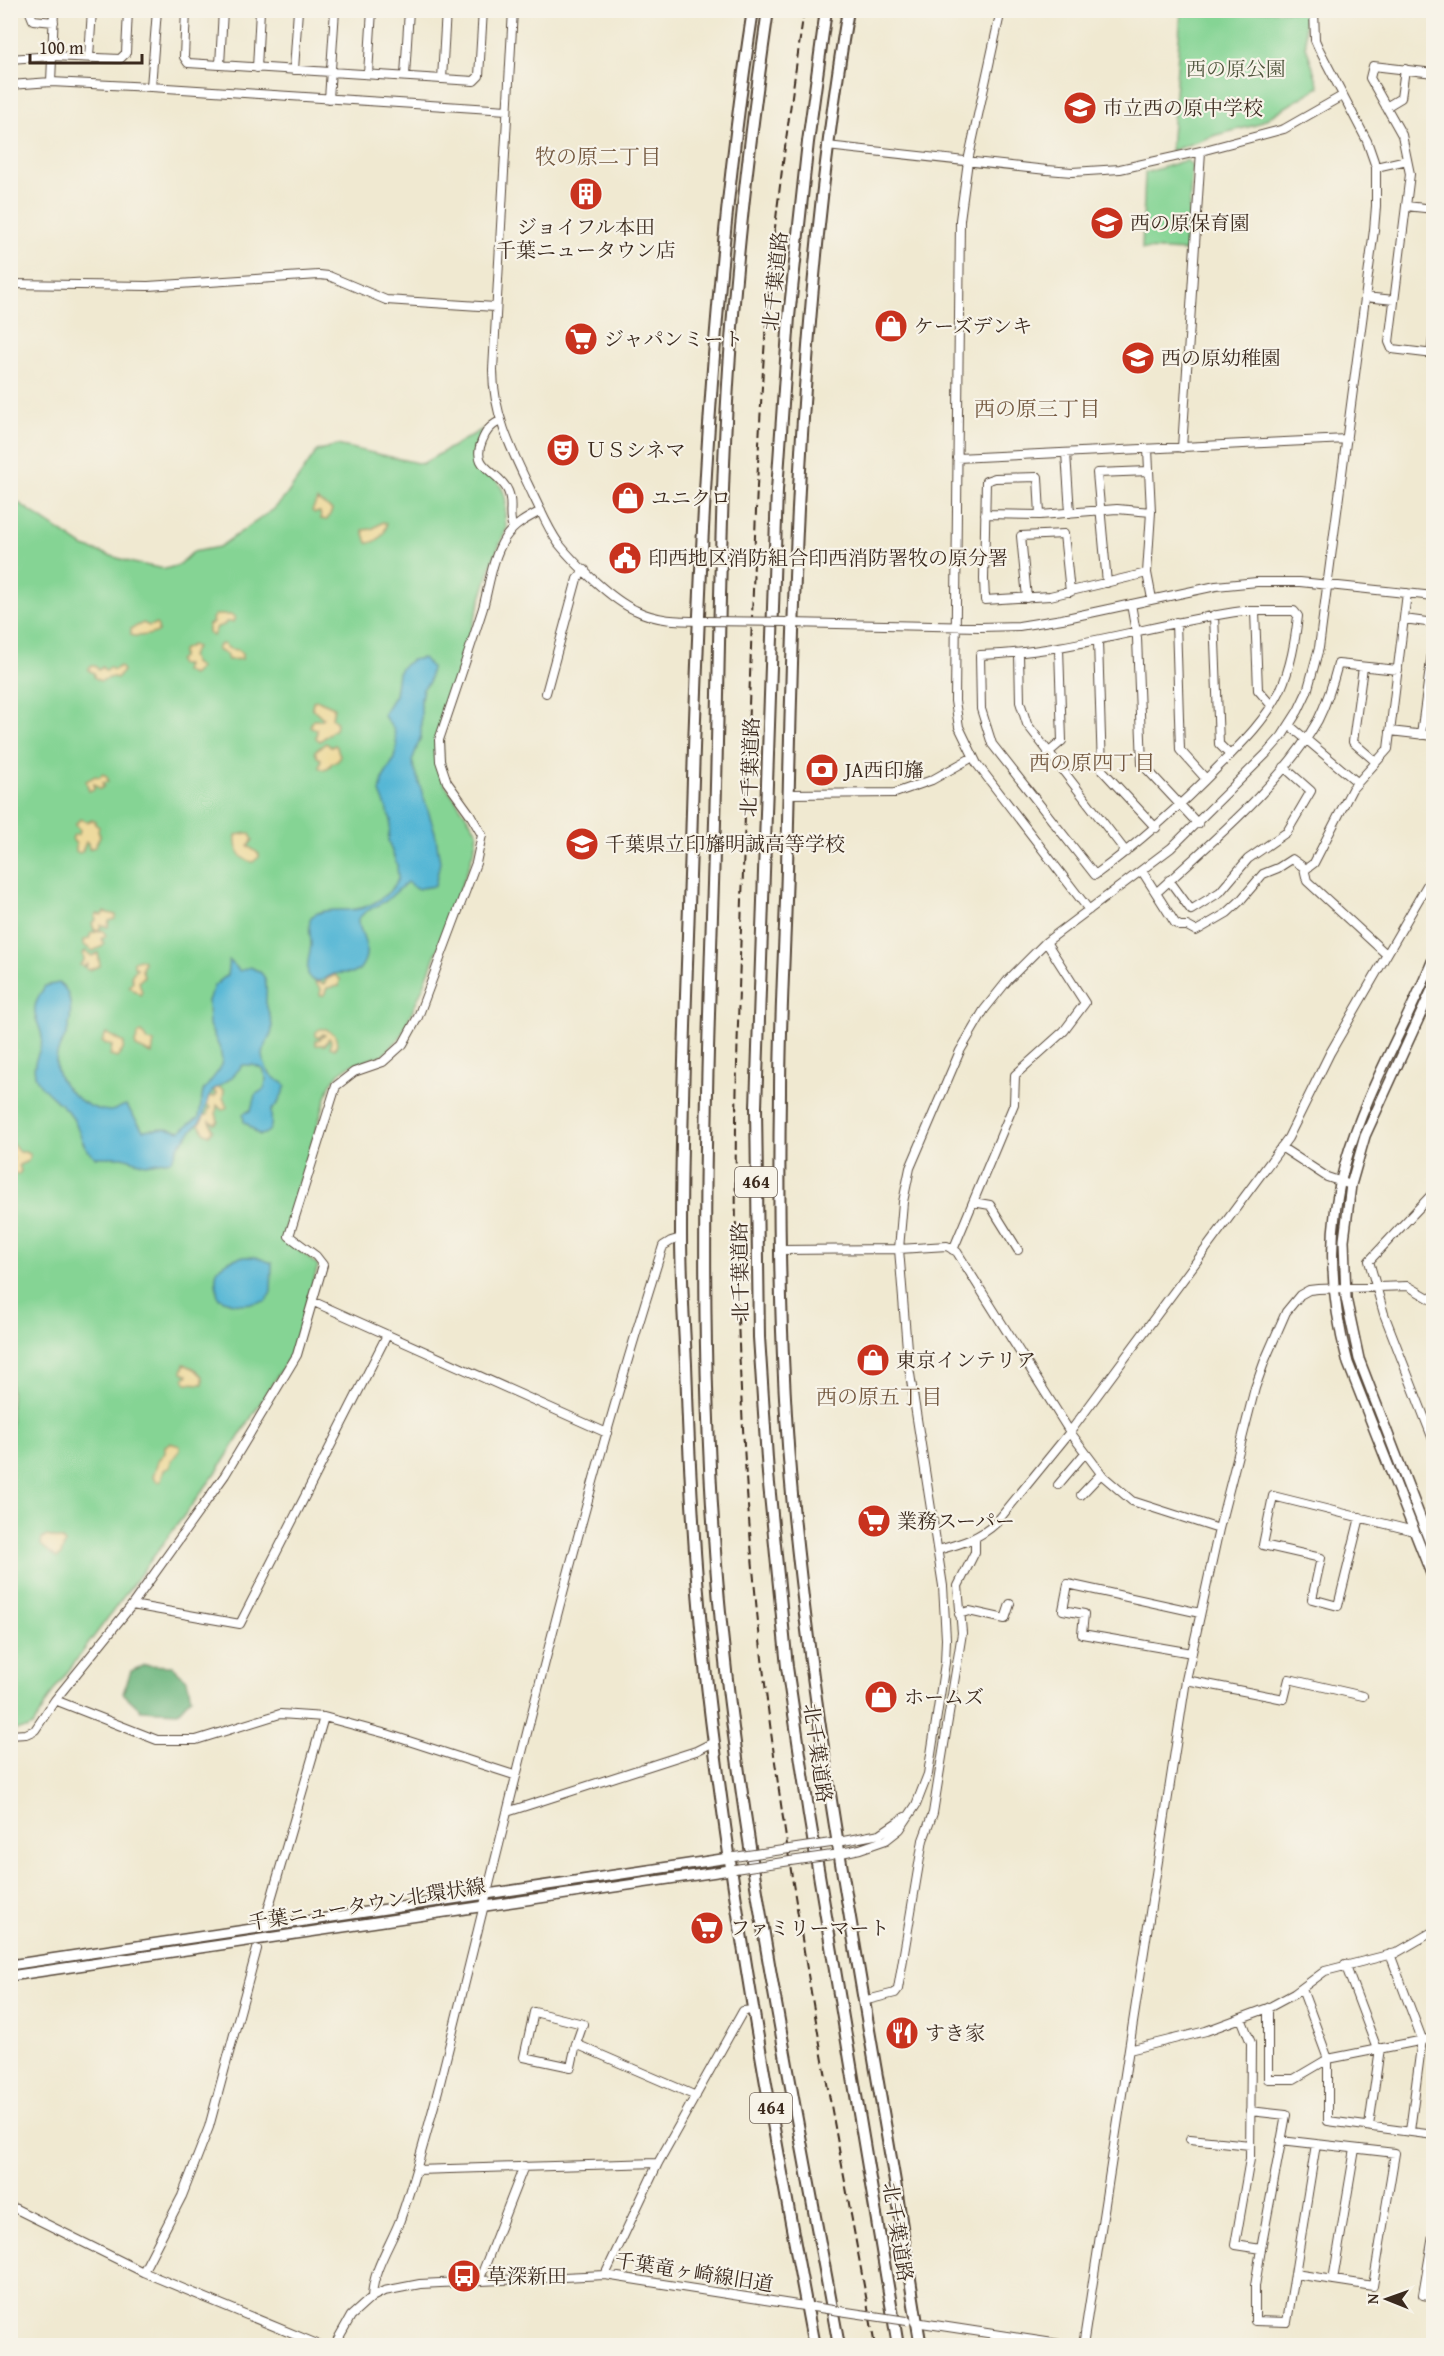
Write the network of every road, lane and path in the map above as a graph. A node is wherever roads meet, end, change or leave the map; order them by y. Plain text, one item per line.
1 (29, 10) edge
2 (54, 10) edge
3 (92, 10) edge
4 (128, 10) edge
5 (157, 10) edge
6 (186, 10) edge
7 (223, 10) edge
8 (260, 10) edge
9 (298, 10) edge
10 (335, 10) edge
11 (372, 10) edge
12 (409, 10) edge
13 (446, 10) edge
14 (483, 10) edge
15 (513, 10) edge
16 (753, 10) edge
17 (768, 10) edge
18 (826, 10) edge
19 (848, 10) edge
20 (1001, 10) edge
21 (1314, 10) edge
22 (54, 22) junction
23 (52, 56) junction
24 (89, 57) junction
25 (10, 59) edge
26 (220, 65) junction
27 (257, 68) junction
28 (1405, 69) junction
29 (294, 70) junction
30 (331, 72) junction
31 (1434, 73) edge
32 (368, 74) junction
33 (405, 76) junction
34 (442, 79) junction
35 (51, 82) junction
36 (10, 85) edge
37 (151, 87) junction
38 (1342, 96) junction
39 (329, 99) junction
40 (1386, 107) junction
41 (507, 110) junction
42 (827, 146) junction
43 (1201, 151) junction
44 (1407, 160) junction
45 (968, 161) junction
46 (1376, 167) junction
47 (1434, 182) edge
48 (1407, 206) junction
49 (1432, 209) edge
50 (10, 284) edge
51 (1365, 297) junction
52 (1394, 300) junction
53 (495, 307) junction
54 (1434, 330) edge
55 (1432, 354) edge
56 (500, 421) junction
57 (1347, 439) junction
58 (1182, 448) junction
59 (1148, 449) junction
60 (1066, 453) junction
61 (957, 458) junction
62 (1149, 471) junction
63 (541, 511) junction
64 (1101, 511) junction
65 (1151, 512) junction
66 (1070, 513) junction
67 (985, 514) junction
68 (1040, 515) junction
69 (513, 528) junction
70 (585, 570) junction
71 (1147, 573) junction
72 (1107, 583) junction
73 (1328, 584) junction
74 (1070, 592) junction
75 (1407, 593) junction
76 (1434, 596) edge
77 (1027, 598) junction
78 (1152, 599) junction
79 (1131, 604) junction
80 (1255, 611) junction
81 (1214, 615) junction
82 (1404, 619) junction
83 (701, 621) junction
84 (1176, 622) junction
85 (790, 623) junction
86 (1434, 623) edge
87 (956, 627) junction
88 (1136, 632) junction
89 (1434, 638) edge
90 (1098, 640) junction
91 (1059, 648) junction
92 (1019, 654) junction
93 (1363, 667) junction
94 (1398, 670) junction
95 (546, 693) dead end
96 (1271, 705) junction
97 (1288, 725) junction
98 (1390, 731) junction
99 (1421, 735) junction
100 (1434, 736) edge
101 (1306, 739) junction
102 (1048, 753) junction
103 (1230, 755) junction
104 (973, 757) junction
105 (1376, 762) junction
106 (1284, 766) junction
107 (1206, 779) junction
108 (1357, 782) junction
109 (788, 794) junction
110 (1180, 805) junction
111 (1198, 824) junction
112 (1156, 828) junction
113 (1126, 852) junction
114 (1304, 868) junction
115 (1142, 871) junction
116 (1434, 873) edge
117 (1169, 880) junction
118 (1156, 893) junction
119 (1089, 910) junction
120 (1046, 942) junction
121 (1386, 954) junction
122 (1434, 957) edge
123 (1434, 985) edge
124 (1281, 1147) junction
125 (1340, 1182) junction
126 (1351, 1185) junction
127 (1434, 1191) edge
128 (973, 1202) junction
129 (681, 1238) junction
130 (899, 1249) junction
131 (780, 1250) junction
132 (953, 1250) junction
133 (1018, 1250) dead end
134 (1345, 1287) junction
135 (1377, 1287) junction
136 (1334, 1288) junction
137 (1434, 1301) edge
138 (314, 1302) junction
139 (387, 1335) junction
140 (1070, 1432) junction
141 (607, 1433) junction
142 (1433, 1442) edge
143 (1086, 1453) junction
144 (1101, 1473) junction
145 (1058, 1485) dead end
146 (1081, 1495) dead end
147 (1359, 1517) junction
148 (1219, 1529) junction
149 (1414, 1531) junction
150 (975, 1538) junction
151 (938, 1550) junction
152 (1434, 1553) edge
153 (1434, 1581) edge
154 (1010, 1604) dead end
155 (132, 1605) junction
156 (1200, 1613) junction
157 (959, 1614) junction
158 (1192, 1653) junction
159 (1186, 1680) junction
160 (1363, 1696) dead end
161 (55, 1700) junction
162 (324, 1716) junction
163 (10, 1735) edge
164 (714, 1742) junction
165 (514, 1775) junction
166 (916, 1805) junction
167 (507, 1812) junction
168 (834, 1842) junction
169 (835, 1854) junction
170 (732, 1863) junction
171 (488, 1894) junction
172 (486, 1904) junction
173 (262, 1927) junction
174 (1433, 1934) edge
175 (257, 1949) dead end
176 (1390, 1954) junction
177 (1345, 1964) junction
178 (10, 1965) edge
179 (10, 1976) edge
180 (1302, 1989) junction
181 (863, 2001) junction
182 (1268, 2008) junction
183 (754, 2010) junction
184 (1240, 2018) junction
185 (1434, 2038) edge
186 (1422, 2039) junction
187 (576, 2044) junction
188 (1379, 2048) junction
189 (1129, 2050) junction
190 (1328, 2059) junction
191 (696, 2096) junction
192 (1250, 2111) junction
193 (1369, 2126) junction
194 (1410, 2131) junction
195 (1434, 2135) edge
196 (1190, 2139) dead end
197 (1281, 2140) junction
198 (1316, 2144) junction
199 (1250, 2145) junction
200 (1355, 2149) junction
201 (658, 2163) junction
202 (524, 2166) junction
203 (416, 2170) junction
204 (10, 2206) edge
205 (1434, 2230) edge
206 (1261, 2249) junction
207 (143, 2272) junction
208 (1295, 2274) junction
209 (605, 2275) junction
210 (1334, 2280) junction
211 (479, 2281) junction
212 (372, 2297) junction
213 (1434, 2297) edge
214 (810, 2307) junction
215 (912, 2321) junction
216 (1070, 2345) edge
217 (322, 2346) edge
218 (334, 2346) edge
219 (814, 2346) edge
220 (839, 2346) edge
221 (898, 2346) edge
222 (921, 2346) edge
223 (1083, 2346) edge

1 - 22 street
2 - 22 street
3 - 24 street
4 - 24 street
5 - 37 street
6 - 26 street
7 - 26 street
8 - 27 street
9 - 29 street
10 - 30 street
11 - 32 street
12 - 33 street
13 - 34 street
14 - 34 street
15 - 41 street
16 - 83 highway, 464
17 - 220 highway, 北千葉道路 / 464
18 - 221 highway, 北千葉道路 / 464
19 - 42 highway, 北千葉道路 / 464
20 - 45 street
21 - 38 street
22 - 23 street
23 - 24 street
23 - 25 street
23 - 35 street
26 - 27 street
27 - 29 street
28 - 31 street
28 - 40 street
28 - 40 street
29 - 30 street
30 - 32 street
30 - 39 street
32 - 33 street
33 - 34 street
35 - 36 street
35 - 37 street
37 - 39 street
38 - 43 street
38 - 46 street
39 - 41 street
40 - 44 street
41 - 53 street
42 - 45 street
42 - 85 highway, 北千葉道路 / 464
43 - 45 street
43 - 58 street
44 - 46 street
44 - 48 street
45 - 61 street
46 - 51 street
47 - 49 street
48 - 49 street
48 - 52 street
50 - 53 street
51 - 52 street
51 - 57 street
52 - 55 street
53 - 56 street
54 - 55 street
56 - 63 street
56 - 69 street
57 - 58 street
57 - 73 street
58 - 59 street
59 - 60 street
59 - 62 street
60 - 61 street
60 - 66 street
61 - 87 street
62 - 64 street
62 - 65 street
63 - 69 street
63 - 70 street
64 - 65 street
64 - 66 street
64 - 72 street
65 - 71 street
66 - 68 street
67 - 68 street
67 - 68 street
67 - 77 street
69 - 138 street
70 - 83 street
70 - 95 street
71 - 72 street
71 - 78 street
72 - 74 street
73 - 75 street
73 - 78 street
73 - 97 street
74 - 77 street
74 - 77 street
75 - 76 street
75 - 82 street
78 - 79 street
79 - 87 street
79 - 88 street
80 - 81 street
80 - 96 street
80 - 96 street
81 - 84 street
81 - 103 street
82 - 86 street
82 - 94 street
83 - 85 street, bridge
83 - 129 highway, 464
84 - 88 street
84 - 107 street
85 - 87 street
85 - 109 highway, 北千葉道路 / 464
87 - 104 street
88 - 90 street
88 - 110 street
89 - 99 street
90 - 91 street
90 - 112 street
91 - 92 street
91 - 102 street
92 - 102 street
92 - 113 street
93 - 94 street
93 - 101 street
93 - 105 street
94 - 98 street
96 - 103 street
97 - 101 street
97 - 111 street
98 - 99 street
98 - 105 street
99 - 100 street
101 - 106 street
101 - 108 street
102 - 113 street
103 - 107 street
104 - 109 street
104 - 119 street
105 - 108 street
106 - 117 street
106 - 117 street
107 - 110 street
108 - 114 street
109 - 131 highway, 北千葉道路 / 464
110 - 111 street
110 - 112 street
111 - 115 street
112 - 113 street
114 - 118 street
114 - 121 street
115 - 118 street
115 - 119 street
116 - 121 street
117 - 118 street
119 - 120 street
120 - 128 street
120 - 130 street
121 - 124 street
122 - 125 main road
123 - 126 main road
124 - 125 street
124 - 140 street
125 - 126 street
125 - 136 main road
126 - 134 main road
127 - 135 street
128 - 132 street
128 - 133 street
129 - 141 street
129 - 164 highway, 464
130 - 131 street
130 - 132 street
130 - 151 street
131 - 168 highway, 北千葉道路 / 464
132 - 140 street
134 - 135 street
134 - 136 street
134 - 152 main road
135 - 137 street
135 - 142 street
136 - 148 street
136 - 149 main road
138 - 139 street
138 - 155 street
139 - 141 street
139 - 155 street
140 - 143 street
140 - 150 street
141 - 165 street
143 - 144 street
143 - 145 street
144 - 146 street
144 - 148 street
147 - 147 street
147 - 149 street
148 - 156 street
149 - 153 main road
150 - 151 street
150 - 157 street
151 - 166 street
154 - 157 street
155 - 161 street
156 - 158 street
156 - 158 street
157 - 181 street
158 - 159 street
159 - 160 street
159 - 189 street
161 - 162 street
161 - 163 street
162 - 165 street
162 - 173 street
164 - 167 street
164 - 170 highway, 464
165 - 167 street
166 - 168 street
166 - 169 street
167 - 171 street
168 - 169 highway, 北千葉道路 / 464
168 - 170 street, bridge
169 - 170 street, bridge
169 - 181 highway, 北千葉道路 / 464
170 - 171 main road, 千葉ニュータウン北環状線
170 - 172 main road, 千葉ニュータウン北環状線
170 - 183 highway, 464
171 - 172 street
171 - 173 main road, 千葉ニュータウン北環状線
172 - 179 main road, 千葉ニュータウン北環状線
172 - 203 street
173 - 178 main road, 千葉ニュータウン北環状線
174 - 176 street
175 - 207 street
176 - 177 street
176 - 186 street
177 - 180 street
177 - 188 street
180 - 182 street
180 - 190 street
181 - 215 highway, 北千葉道路 / 464
182 - 184 street
182 - 190 street
183 - 191 street
183 - 214 highway, 464
184 - 189 street
184 - 192 street
185 - 186 street
186 - 188 street
186 - 194 street
187 - 187 street
187 - 191 street
188 - 190 street
188 - 193 street
189 - 223 street
190 - 193 street
191 - 201 street
192 - 197 street
192 - 199 street
193 - 194 street
194 - 195 street
196 - 199 street
197 - 198 street
197 - 206 street
198 - 200 street
198 - 208 street
199 - 206 street
200 - 210 street
200 - 210 street
201 - 202 street
201 - 209 street
202 - 203 street
202 - 211 street
203 - 212 street
204 - 207 street
205 - 213 street
206 - 208 street
207 - 217 street
208 - 210 street
209 - 211 street, 千葉竜ヶ崎線旧道
209 - 214 street, 千葉竜ヶ崎線旧道
211 - 212 street, 千葉竜ヶ崎線旧道
212 - 218 street, 千葉竜ヶ崎線旧道
214 - 215 street, 千葉竜ヶ崎線旧道, bridge
214 - 219 highway, 464
215 - 216 street, 千葉竜ヶ崎線旧道
215 - 222 highway, 北千葉道路 / 464

